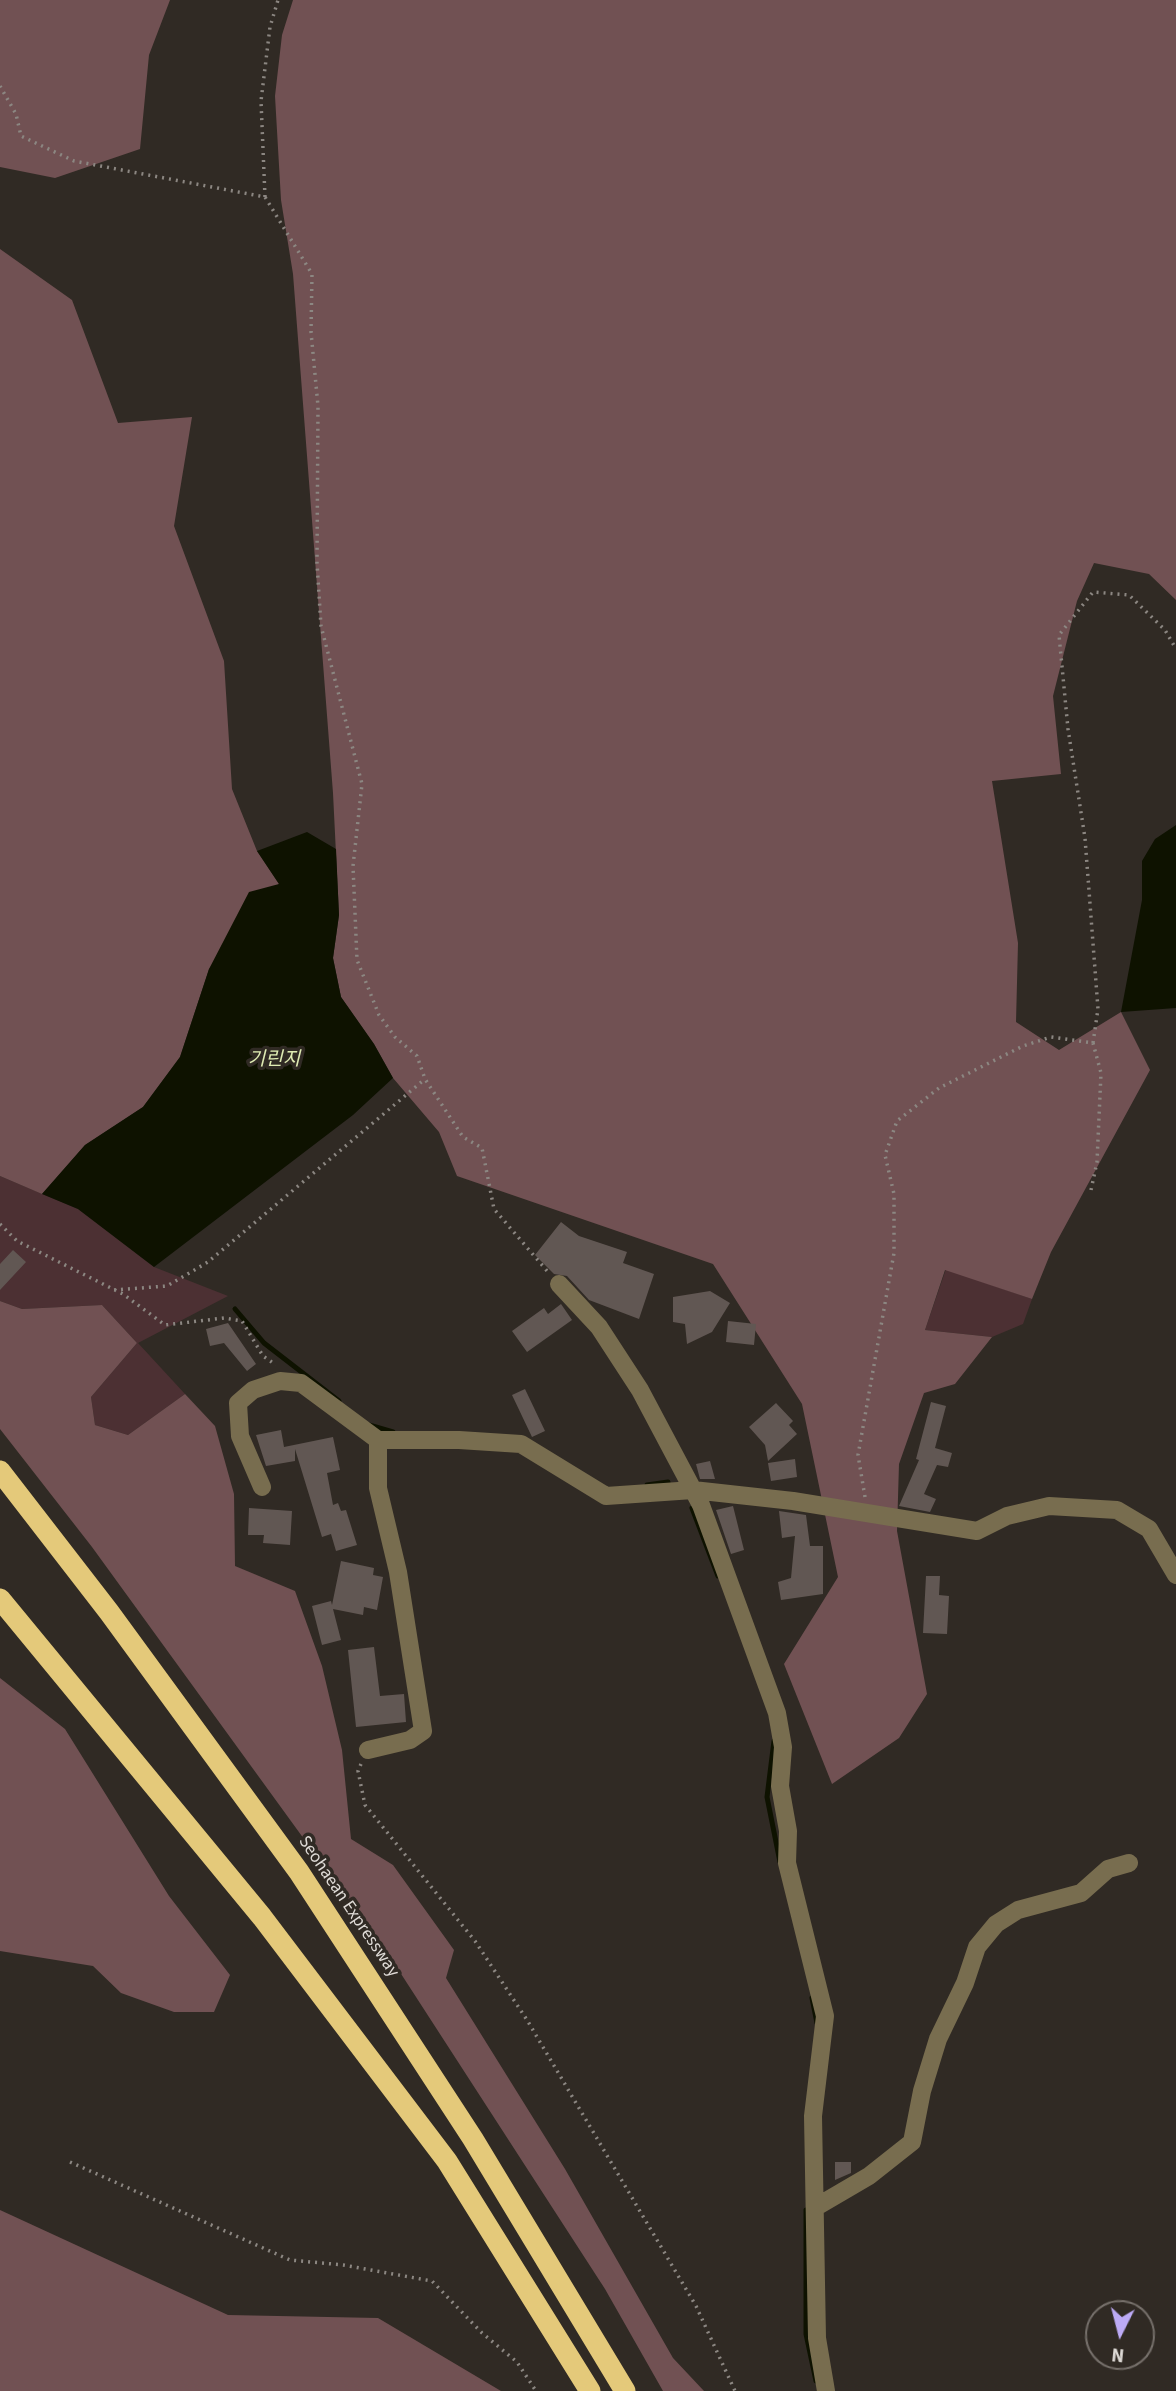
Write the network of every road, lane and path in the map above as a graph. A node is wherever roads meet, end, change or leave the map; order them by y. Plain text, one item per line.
1 (278, 0) edge
2 (0, 86) edge
3 (265, 197) junction
4 (1176, 649) edge
5 (1093, 1043) junction
6 (425, 1079) junction
7 (1091, 1190) dead end
8 (0, 1224) edge
9 (559, 1284) joint
10 (114, 1290) junction
11 (301, 1383) junction
12 (378, 1440) junction
13 (0, 1471) edge
14 (262, 1487) dead end
15 (693, 1490) junction
16 (867, 1513) junction
17 (1176, 1575) edge
18 (0, 1599) edge
19 (369, 1750) joint
20 (1129, 1863) dead end
21 (70, 2162) dead end
22 (816, 2207) junction
23 (536, 2391) edge
24 (590, 2391) edge
25 (625, 2391) edge
26 (735, 2391) edge
27 (826, 2391) edge

1 - 3 path
2 - 3 path
3 - 6 path
4 - 5 path
5 - 7 path
5 - 16 path
6 - 9 path
6 - 10 path
8 - 10 path
9 - 15 street
10 - 11 path
11 - 12 street
11 - 14 street
12 - 15 street
12 - 19 street
13 - 25 highway, Seohaean Expressway
15 - 16 street
15 - 22 street
16 - 17 street
18 - 24 highway
19 - 26 path
20 - 22 street
21 - 23 path
22 - 27 street

